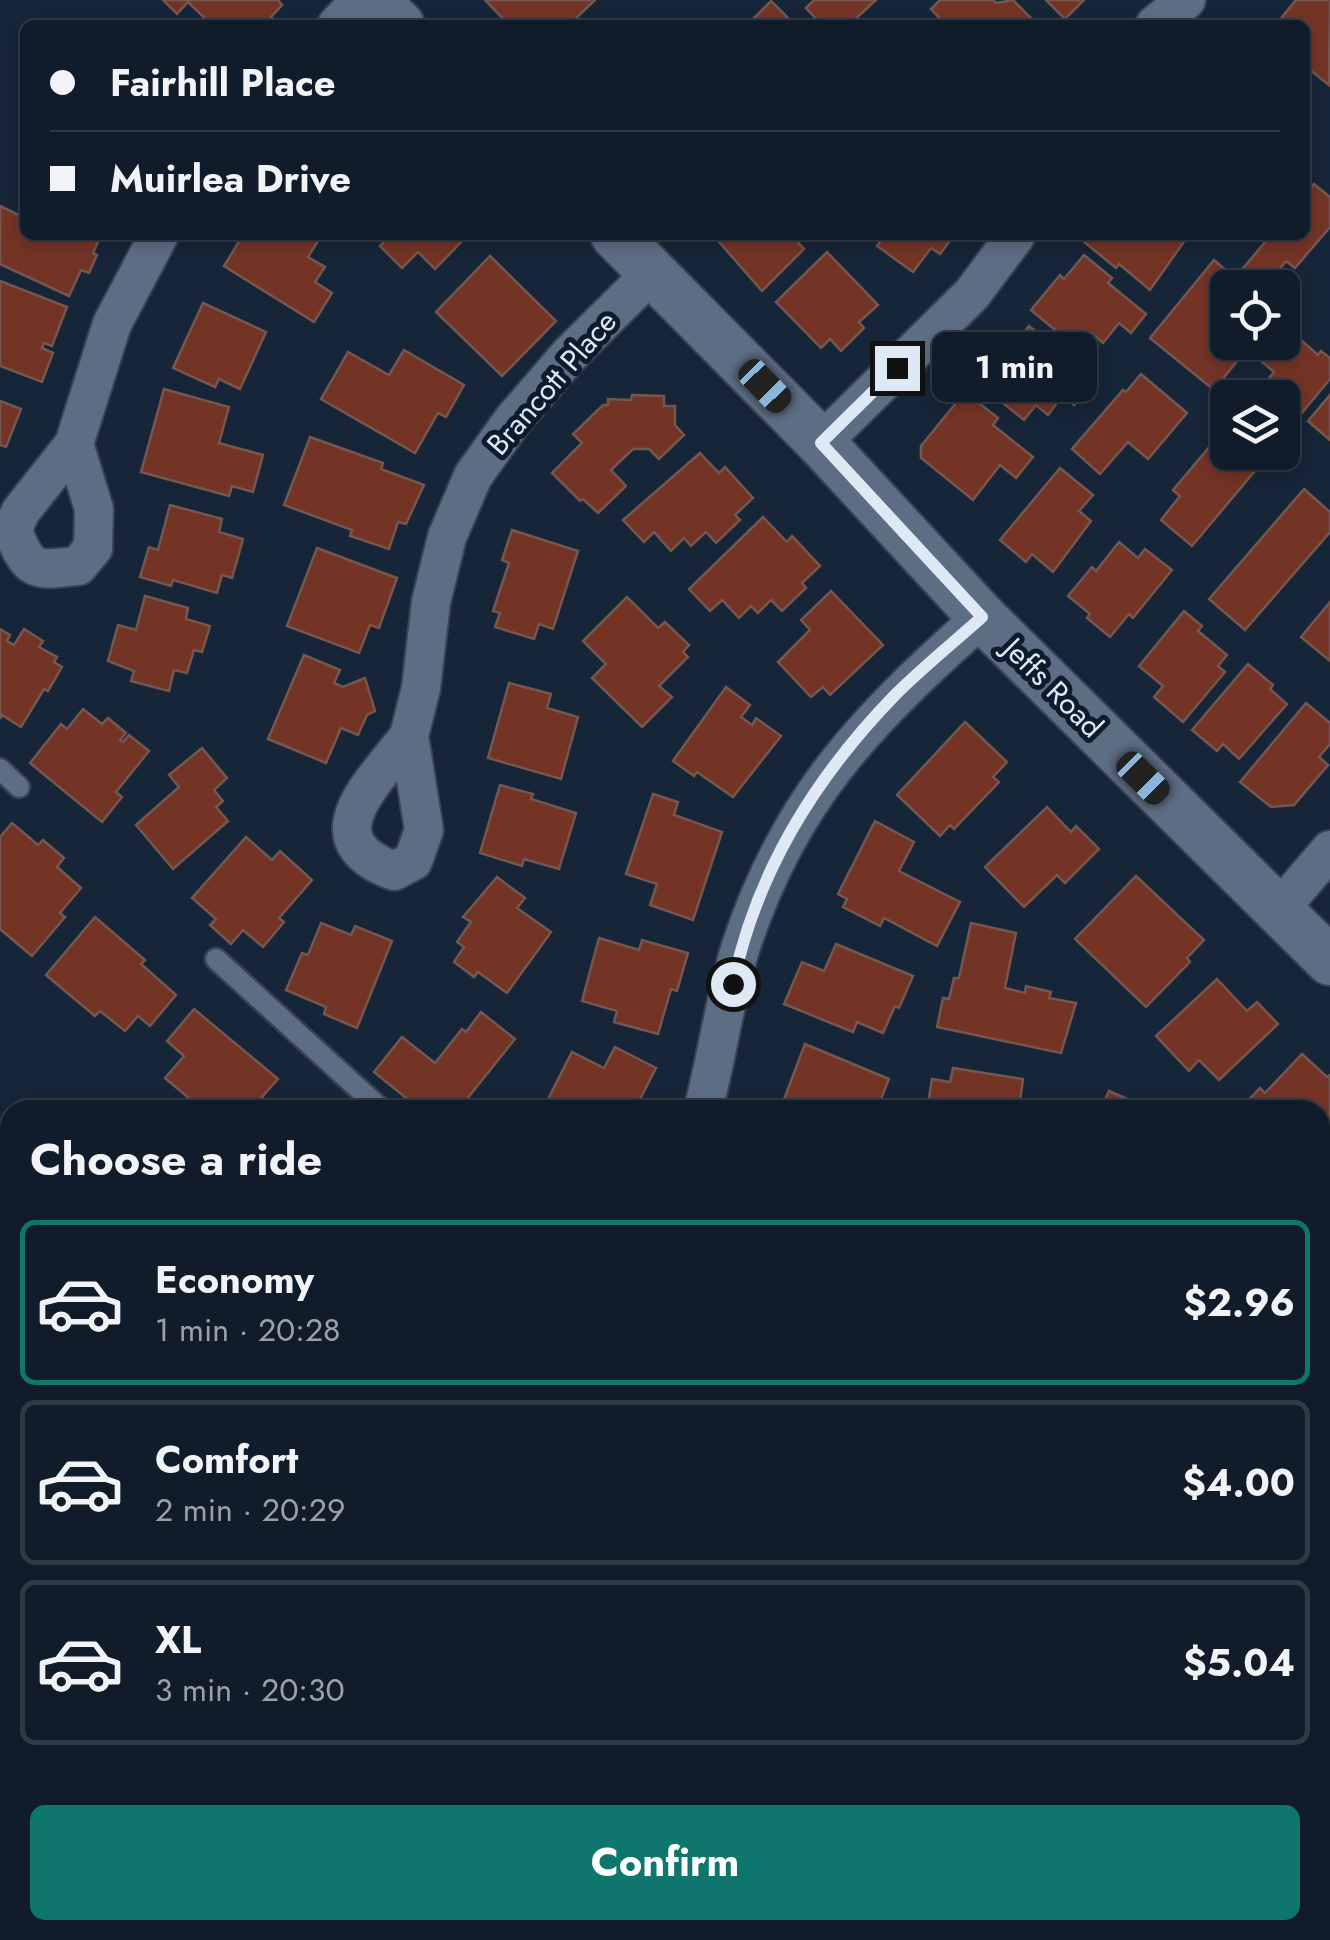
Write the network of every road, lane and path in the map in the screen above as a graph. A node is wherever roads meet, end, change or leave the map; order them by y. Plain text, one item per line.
1 (361, 0) edge
2 (374, 0) edge
3 (1186, 0) edge
4 (342, 20) edge
5 (395, 20) edge
6 (1161, 20) edge
7 (157, 240) edge
8 (620, 240) edge
9 (1012, 240) edge
10 (653, 272) junction
11 (821, 443) junction
12 (74, 444) dead end
13 (982, 617) junction
14 (409, 736) dead end
15 (0, 770) edge
16 (20, 786) dead end
17 (1330, 850) edge
18 (1278, 912) junction
19 (216, 958) dead end
20 (1330, 961) edge
21 (371, 1100) edge
22 (705, 1100) edge

1 - 4 street
2 - 5 street
3 - 6 street
7 - 12 street
8 - 10 street, Jeffs Road
9 - 11 street
10 - 11 street, Jeffs Road
10 - 14 street, Brancott Place
11 - 13 street, Jeffs Road
13 - 18 street, Jeffs Road
13 - 22 street
15 - 16 lane
17 - 18 street
18 - 20 street, Jeffs Road
19 - 21 lane

